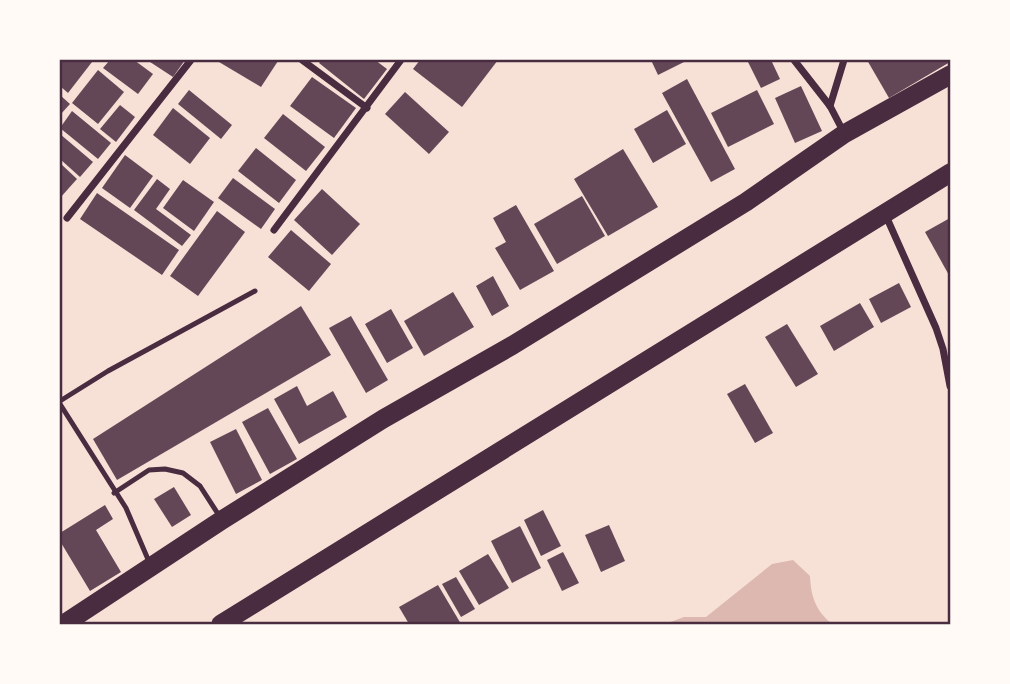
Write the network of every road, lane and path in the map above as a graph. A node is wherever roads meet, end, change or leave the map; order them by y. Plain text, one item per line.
1 (191, 60) edge
2 (302, 60) edge
3 (401, 60) edge
4 (794, 60) edge
5 (844, 60) edge
6 (950, 75) edge
7 (830, 106) junction
8 (367, 108) junction
9 (844, 134) junction
10 (950, 173) edge
11 (885, 212) junction
12 (67, 218) dead end
13 (274, 230) dead end
14 (255, 291) dead end
15 (950, 387) edge
16 (60, 402) edge
17 (114, 493) junction
18 (222, 520) junction
19 (151, 566) junction
20 (74, 622) edge
21 (222, 625) edge

1 - 12 street
2 - 8 street
3 - 8 street
4 - 7 street
5 - 7 street
6 - 9 highway
7 - 9 street
8 - 13 street
9 - 18 highway
10 - 11 highway
11 - 15 street
11 - 21 highway
14 - 16 lane
16 - 17 lane
17 - 18 lane
17 - 19 lane
18 - 19 highway
19 - 20 highway

